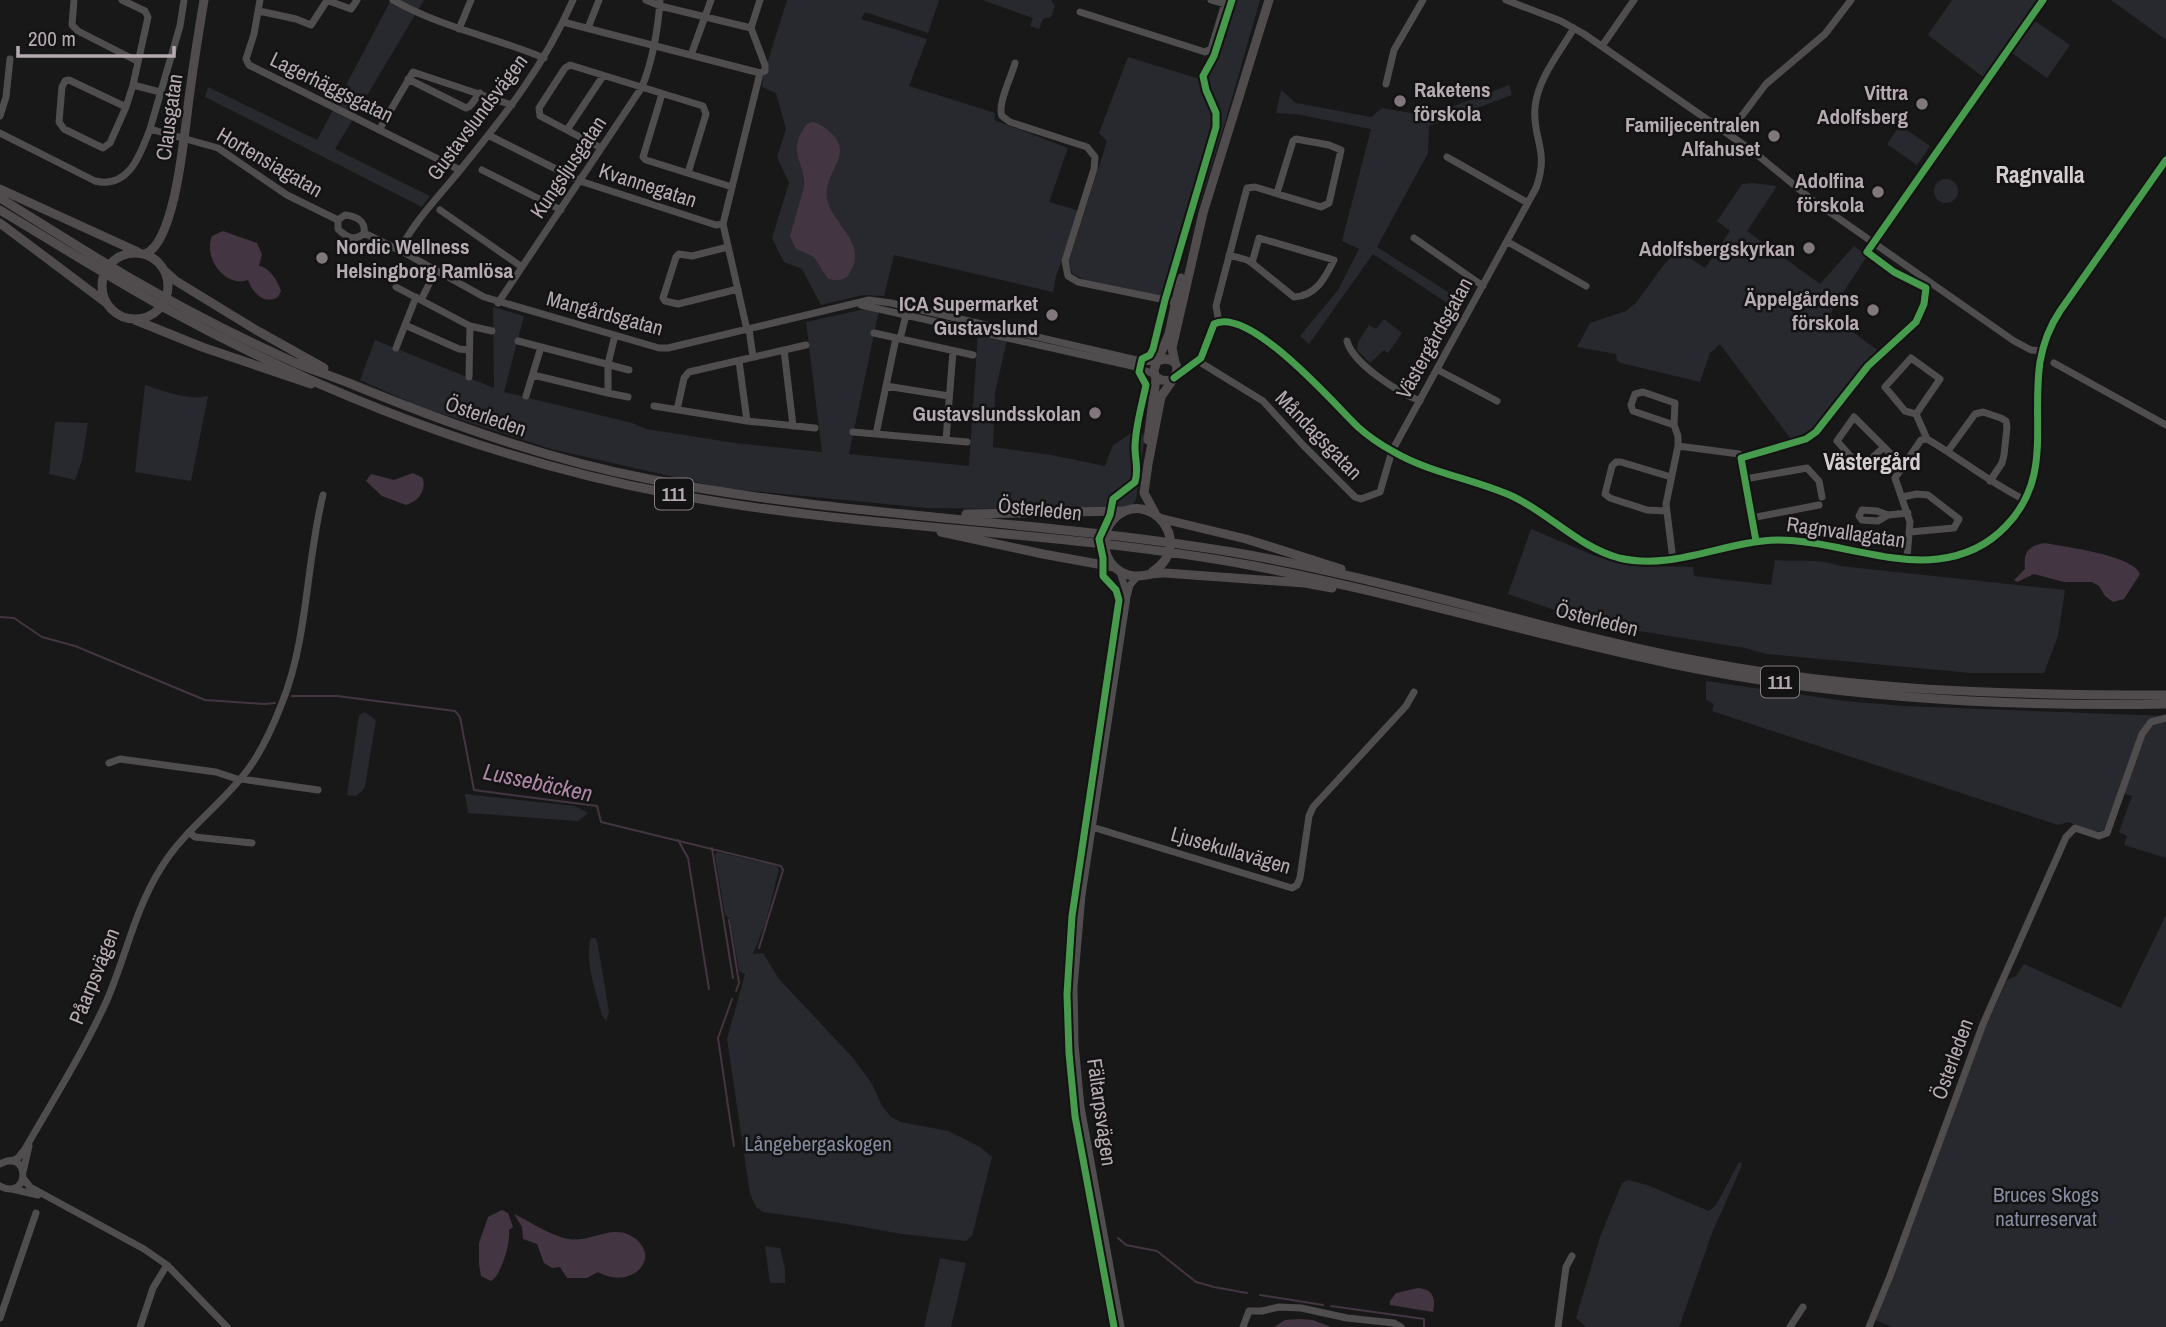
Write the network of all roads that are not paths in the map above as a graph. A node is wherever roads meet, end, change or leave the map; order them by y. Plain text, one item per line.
1 (74, 0) edge
2 (122, 0) edge
3 (184, 0) edge
4 (204, 0) edge
5 (260, 0) edge
6 (357, 0) edge
7 (393, 0) edge
8 (471, 0) edge
9 (572, 0) edge
10 (600, 0) edge
11 (646, 0) edge
12 (711, 0) edge
13 (760, 0) edge
14 (1212, 0) edge
15 (1269, 0) edge
16 (1423, 0) edge
17 (1506, 0) edge
18 (1634, 0) edge
19 (1842, 0) edge
20 (1851, 0) edge
21 (1226, 2) edge
22 (660, 3) edge
23 (1844, 9) junction
24 (259, 11) junction
25 (1080, 12) dead end
26 (705, 16) junction
27 (563, 22) junction
28 (588, 28) junction
29 (751, 28) junction
30 (1574, 28) junction
31 (459, 29) junction
32 (655, 46) junction
33 (1602, 46) junction
34 (691, 55) junction
35 (544, 58) junction
36 (10, 59) dead end
37 (137, 61) junction
38 (1015, 63) dead end
39 (762, 72) junction
40 (603, 76) junction
41 (408, 79) junction
42 (133, 85) junction
43 (1386, 85) dead end
44 (642, 87) junction
45 (160, 92) junction
46 (480, 93) junction
47 (662, 93) junction
48 (512, 105) junction
49 (126, 107) junction
50 (0, 116) edge
51 (150, 130) junction
52 (379, 130) junction
53 (566, 130) junction
54 (0, 133) edge
55 (1728, 134) junction
56 (488, 135) junction
57 (184, 138) junction
58 (601, 148) junction
59 (1447, 157) dead end
60 (2166, 160) edge
61 (460, 170) junction
62 (482, 170) dead end
63 (688, 173) junction
64 (580, 181) junction
65 (732, 187) junction
66 (0, 189) edge
67 (1277, 193) junction
68 (0, 198) edge
69 (1528, 204) junction
70 (0, 210) edge
71 (440, 210) dead end
72 (561, 210) junction
73 (1203, 213) junction
74 (338, 220) junction
75 (0, 223) edge
76 (723, 224) junction
77 (364, 233) junction
78 (161, 237) junction
79 (1414, 238) dead end
80 (1508, 242) junction
81 (729, 247) junction
82 (400, 250) junction
83 (144, 254) junction
84 (1229, 255) junction
85 (1252, 263) junction
86 (522, 267) junction
87 (164, 270) junction
88 (436, 271) junction
89 (1483, 286) junction
90 (1586, 286) dead end
91 (396, 287) dead end
92 (738, 289) junction
93 (419, 299) junction
94 (1175, 302) junction
95 (498, 303) junction
96 (107, 304) junction
97 (907, 310) junction
98 (1178, 316) junction
99 (135, 320) junction
100 (1219, 322) junction
101 (405, 326) junction
102 (470, 326) junction
103 (748, 330) junction
104 (492, 331) dead end
105 (874, 333) dead end
106 (615, 335) junction
107 (898, 338) junction
108 (518, 341) dead end
109 (1347, 341) dead end
110 (806, 345) dead end
111 (541, 347) junction
112 (396, 348) dead end
113 (469, 350) junction
114 (785, 350) junction
115 (953, 351) junction
116 (2042, 351) junction
117 (973, 355) dead end
118 (753, 357) junction
119 (739, 360) junction
120 (1157, 361) junction
121 (1175, 363) junction
122 (1196, 363) junction
123 (2054, 363) dead end
124 (608, 364) junction
125 (629, 370) dead end
126 (1438, 370) junction
127 (533, 375) junction
128 (1155, 376) junction
129 (468, 377) dead end
130 (1173, 379) junction
131 (354, 385) junction
132 (886, 386) junction
133 (608, 393) junction
134 (526, 396) dead end
135 (949, 396) junction
136 (628, 397) dead end
137 (355, 398) junction
138 (1420, 401) junction
139 (1497, 401) dead end
140 (654, 406) dead end
141 (677, 410) junction
142 (1916, 414) junction
143 (747, 421) junction
144 (1674, 425) junction
145 (2166, 425) edge
146 (793, 426) junction
147 (815, 428) dead end
148 (853, 432) dead end
149 (876, 434) junction
150 (1927, 439) junction
151 (946, 440) junction
152 (967, 442) dead end
153 (1678, 446) junction
154 (1884, 447) junction
155 (1392, 451) junction
156 (1948, 451) junction
157 (1902, 466) junction
158 (1671, 477) junction
159 (1745, 479) junction
160 (1990, 481) junction
161 (323, 495) dead end
162 (1822, 497) dead end
163 (1902, 497) junction
164 (2025, 500) junction
165 (1819, 505) dead end
166 (1131, 510) junction
167 (1666, 511) junction
168 (1908, 513) junction
169 (921, 515) junction
170 (1888, 515) dead end
171 (1158, 516) junction
172 (1751, 518) junction
173 (903, 524) junction
174 (1910, 532) junction
175 (1756, 541) junction
176 (1907, 558) junction
177 (1673, 560) junction
178 (1117, 569) junction
179 (1152, 572) junction
180 (1138, 576) junction
181 (1382, 583) junction
182 (1127, 597) junction
183 (1402, 599) junction
184 (2166, 689) edge
185 (1414, 692) dead end
186 (2094, 695) junction
187 (2166, 695) edge
188 (2166, 705) edge
189 (2166, 718) edge
190 (109, 762) dead end
191 (240, 779) junction
192 (318, 790) dead end
193 (1092, 827) junction
194 (189, 832) junction
195 (252, 843) dead end
196 (33, 1136) junction
197 (12, 1160) junction
198 (0, 1162) edge
199 (23, 1175) junction
200 (5, 1189) edge
201 (52, 1199) junction
202 (36, 1213) dead end
203 (1572, 1256) dead end
204 (167, 1265) junction
205 (1803, 1307) dead end
206 (0, 1318) edge
207 (140, 1327) edge
208 (227, 1327) edge
209 (1121, 1327) edge
210 (1243, 1327) edge
211 (1401, 1327) edge
212 (1558, 1327) edge
213 (1790, 1327) edge
214 (1869, 1327) edge

1 - 37 street
2 - 37 street
3 - 45 street
4 - 57 main road, Clausgatan
5 - 24 street, Lagerhäggsgatan
6 - 24 street
7 - 31 street
8 - 31 street
9 - 27 street, Gustavslundsvägen
10 - 28 street
11 - 22 street
12 - 26 street
13 - 29 street
14 - 21 street
15 - 73 main road
16 - 43 street
17 - 30 street
18 - 33 street
19 - 23 street
20 - 23 street
21 - 25 street
22 - 26 street
22 - 32 street, Kungsljusgatan
23 - 55 street
24 - 52 street, Lagerhäggsgatan
26 - 29 street
26 - 34 street
27 - 28 street
27 - 35 street, Gustavslundsvägen
28 - 32 street
29 - 39 street
30 - 33 street
30 - 69 street, Västergårdsgatan
31 - 35 street
32 - 34 street
32 - 44 street, Kungsljusgatan
33 - 55 street
34 - 39 street
35 - 48 street, Gustavslundsvägen
36 - 50 street
37 - 42 street
38 - 94 street
39 - 65 street
40 - 44 street
40 - 53 street
40 - 53 street
41 - 46 street
41 - 46 street
41 - 52 street
42 - 45 street
42 - 49 street
44 - 47 street
44 - 58 street, Kungsljusgatan
45 - 51 street
46 - 48 street
47 - 63 street
47 - 63 street
48 - 56 street, Gustavslundsvägen
49 - 49 street
51 - 54 street
51 - 57 street, Hortensiagatan
52 - 61 street, Lagerhäggsgatan
53 - 58 street
55 - 116 street
56 - 61 street, Gustavslundsvägen
56 - 64 street, Kvannegatan
57 - 74 street, Hortensiagatan
57 - 78 main road, Clausgatan
58 - 64 street, Kungsljusgatan
59 - 69 street
60 - 116 street, Ragnvallagatan
61 - 82 street, Gustavslundsvägen
62 - 72 street
63 - 65 street
64 - 72 street, Kungsljusgatan
64 - 76 street, Kvannegatan
65 - 76 street
66 - 83 main road
67 - 67 street
67 - 84 street
68 - 131 main road, Österleden / 111
69 - 80 street, Västergårdsgatan
70 - 137 main road, Österleden / 111
71 - 86 street
72 - 86 street, Kungsljusgatan
73 - 94 main road
73 - 98 main road
74 - 77 street, Hortensiagatan
74 - 77 street, Hortensiagatan
75 - 96 main road
76 - 81 street
77 - 82 street, Hortensiagatan
78 - 83 main road, Clausgatan
78 - 87 main road, Clausgatan
79 - 89 street
80 - 89 street, Västergårdsgatan
80 - 90 street
81 - 92 street
81 - 92 street
82 - 88 street, Mangårdsgatan
83 - 87 main road
83 - 96 main road
84 - 85 street
84 - 100 street
85 - 85 street
86 - 95 street, Kungsljusgatan
87 - 99 main road
87 - 131 main road
88 - 93 street
88 - 95 street, Mangårdsgatan
89 - 126 street, Västergårdsgatan
91 - 93 street
92 - 103 street
93 - 101 street
93 - 102 street
94 - 98 street
94 - 120 main road
95 - 106 street, Mangårdsgatan
96 - 99 main road
97 - 103 street, Mangårdsgatan
97 - 107 street
97 - 120 street, Mangårdsgatan
97 - 128 street, Mangårdsgatan
98 - 121 main road
99 - 137 main road
100 - 122 street
100 - 155 street, Ragnvallagatan
101 - 112 street
101 - 113 street
102 - 104 street
102 - 113 street
103 - 106 street, Mangårdsgatan
103 - 118 street
105 - 107 street
106 - 124 street
107 - 115 street
107 - 132 street
108 - 111 street
109 - 138 street
110 - 114 street
111 - 124 street
111 - 127 street
113 - 129 street
114 - 118 street
114 - 146 street
115 - 117 street
115 - 135 street
116 - 164 street, Ragnvallagatan
118 - 119 street
119 - 141 street
119 - 143 street
120 - 121 main road
120 - 128 main road
121 - 122 street
121 - 130 main road
122 - 130 street
122 - 155 street, Måndagsgatan
123 - 145 street
124 - 125 street
124 - 133 street
126 - 138 street, Västergårdsgatan
126 - 139 street
127 - 133 street
127 - 134 street
128 - 130 main road
128 - 166 main road
130 - 171 main road
131 - 169 main road, Österleden / 111
132 - 135 street
132 - 149 street
133 - 136 street
135 - 151 street
137 - 173 main road, Österleden / 111
138 - 155 street, Västergårdsgatan
140 - 141 street
141 - 143 street
142 - 142 street
142 - 150 street
143 - 146 street
144 - 144 street
144 - 153 street
146 - 147 street
148 - 149 street
149 - 151 street
150 - 156 street
150 - 157 street
151 - 152 street
153 - 158 street
153 - 159 street
154 - 154 street
154 - 157 street
155 - 177 street, Ragnvallagatan
156 - 160 street
156 - 160 street
157 - 163 street
158 - 167 street
158 - 167 street
159 - 162 street
159 - 172 street
160 - 164 street
161 - 191 street, Påarpsvägen
163 - 168 street
163 - 174 street
164 - 176 street, Ragnvallagatan
165 - 172 street
166 - 169 main road
166 - 171 main road
166 - 178 main road
167 - 177 street
168 - 170 street
168 - 174 street
169 - 181 main road, Österleden / 111
171 - 179 main road
171 - 181 main road
172 - 175 street
173 - 178 main road
173 - 183 main road, Österleden / 111
174 - 176 street
175 - 176 street, Ragnvallagatan
175 - 177 street, Ragnvallagatan
178 - 180 main road
178 - 182 street, Fältarpsvägen
179 - 180 main road
179 - 183 main road
180 - 182 street, Fältarpsvägen
181 - 186 main road, Österleden / 111
182 - 193 street, Fältarpsvägen
183 - 188 main road, Österleden / 111
184 - 186 main road
185 - 193 street, Ljusekullavägen
186 - 187 main road, Österleden / 111
189 - 214 street, Österleden
190 - 191 street
191 - 192 street
191 - 194 street, Påarpsvägen
193 - 209 street, Fältarpsvägen
194 - 195 street
194 - 196 street, Påarpsvägen
196 - 197 street, Påarpsvägen
196 - 199 street, Påarpsvägen
197 - 198 street
197 - 199 street
199 - 200 street
199 - 201 street
200 - 201 street
201 - 204 street
202 - 206 street
203 - 212 street
204 - 207 street
204 - 208 street
205 - 213 street
210 - 211 street

